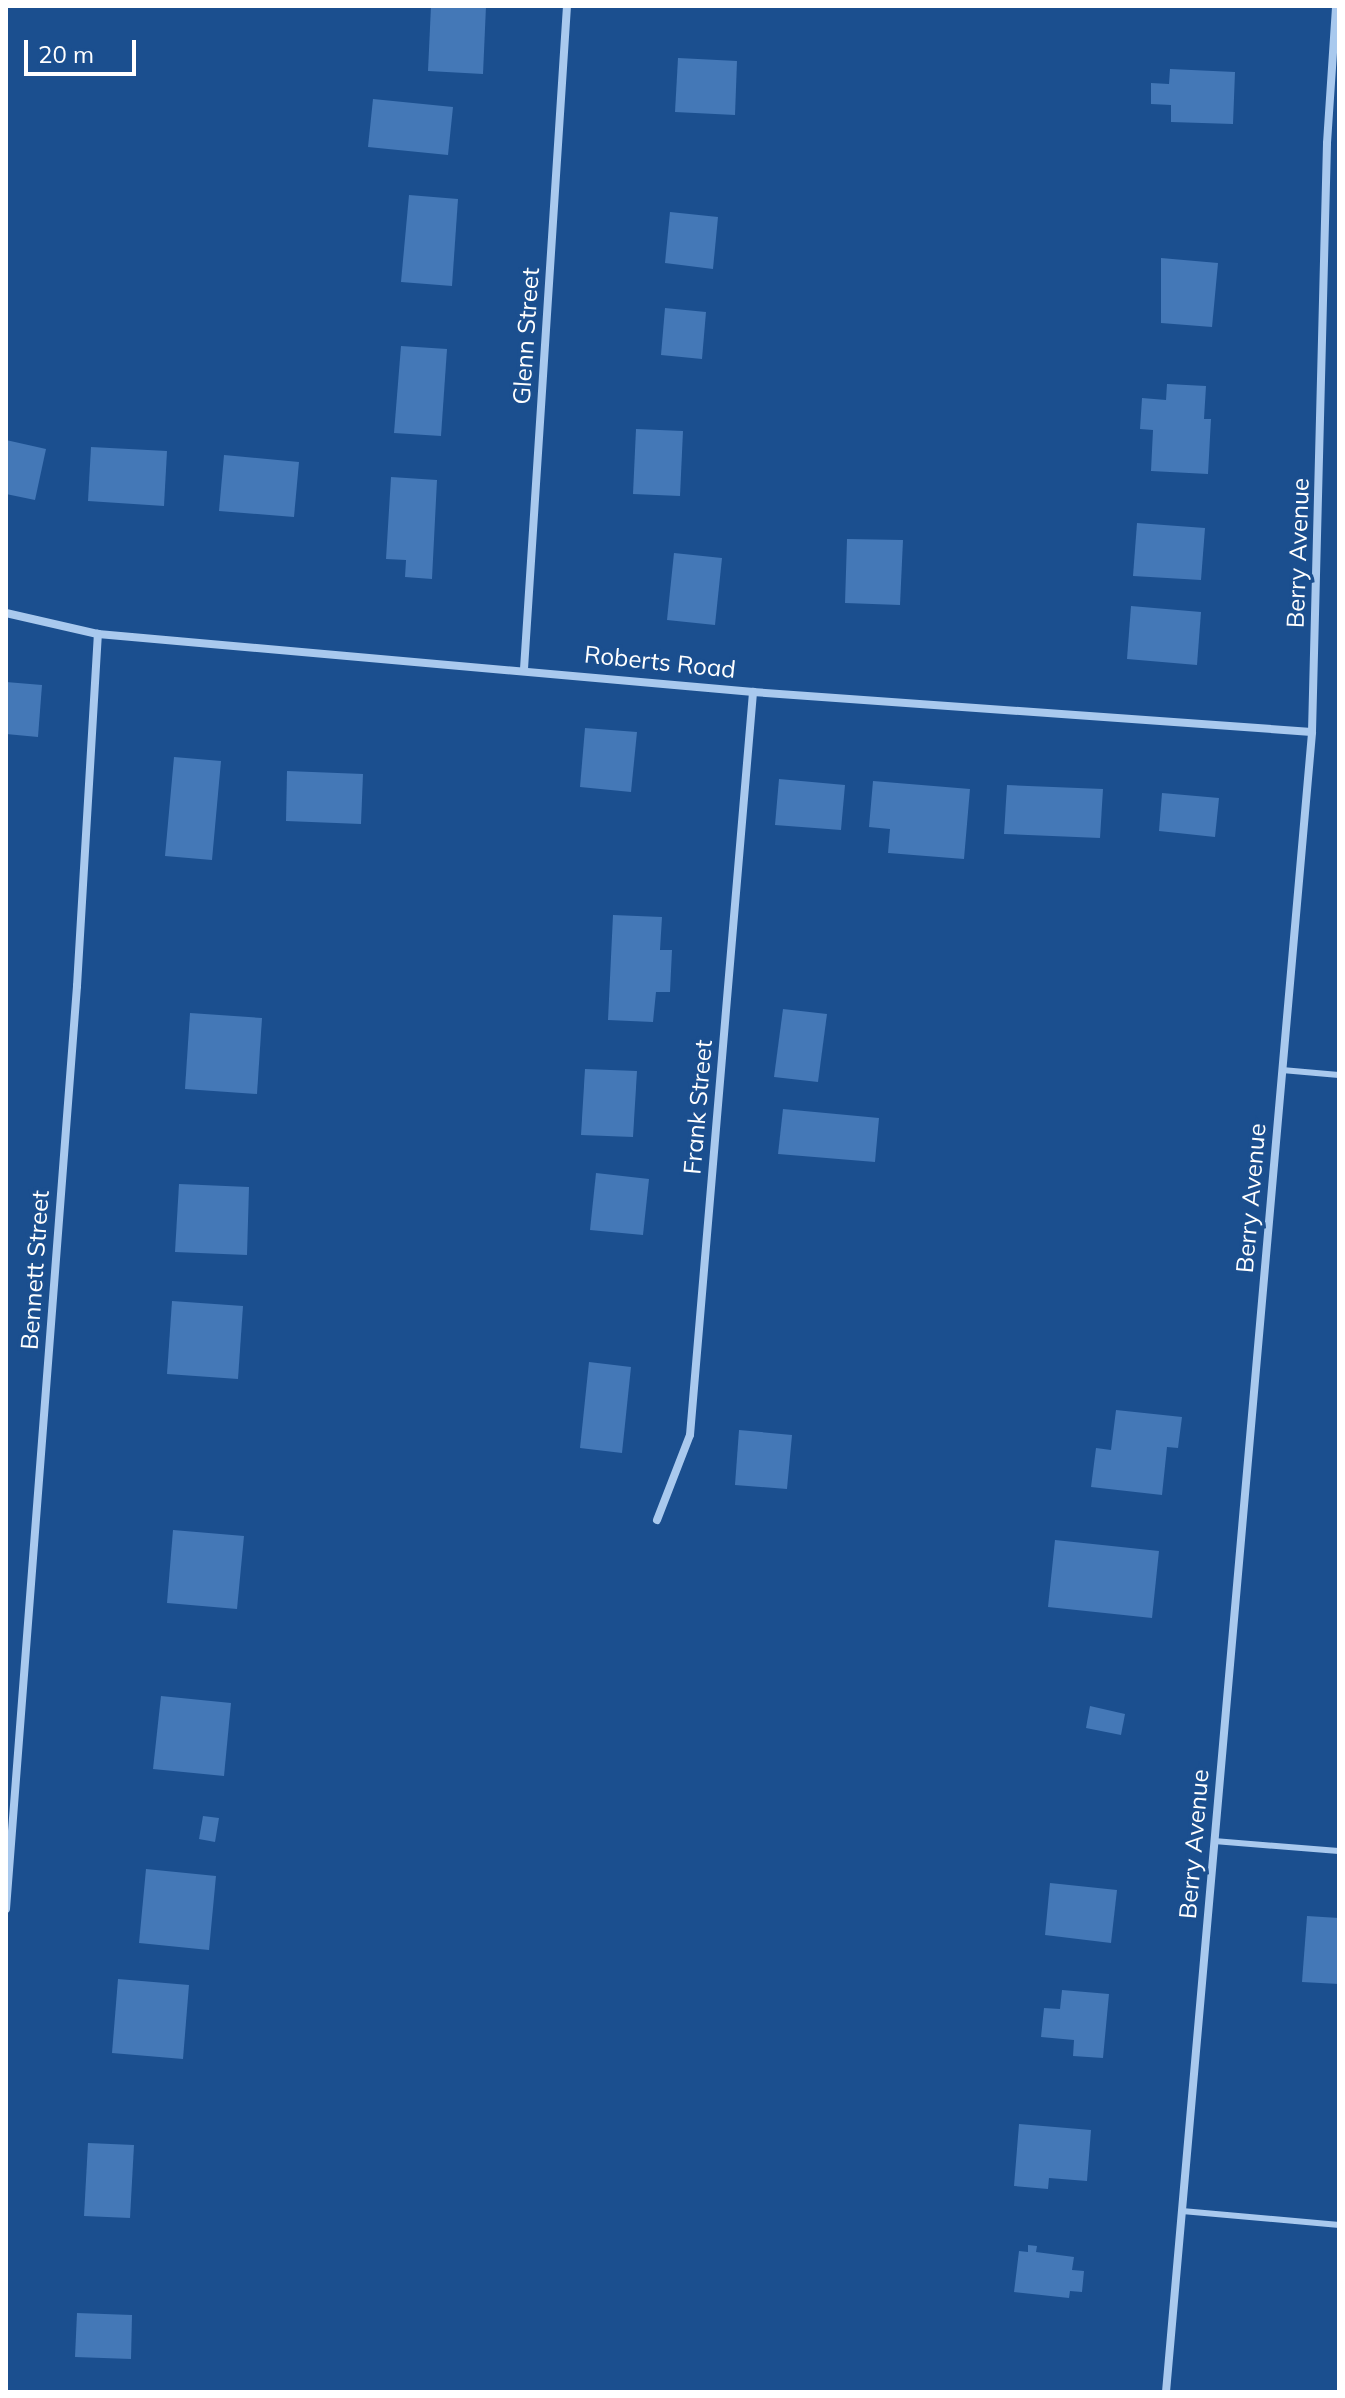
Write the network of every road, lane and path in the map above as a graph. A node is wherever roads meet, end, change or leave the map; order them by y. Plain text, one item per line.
1 (567, 6) edge
2 (1336, 6) edge
3 (6, 613) edge
4 (98, 634) junction
5 (524, 669) junction
6 (753, 692) junction
7 (1312, 732) junction
8 (1282, 1070) junction
9 (1339, 1075) edge
10 (657, 1520) dead end
11 (1214, 1841) junction
12 (1339, 1851) edge
13 (7, 1871) edge
14 (6, 1909) edge
15 (1182, 2211) junction
16 (1339, 2225) edge
17 (1166, 2392) edge

1 - 5 street, Glenn Street
2 - 7 street, Berry Avenue
3 - 4 street, Roberts Road
4 - 5 street, Roberts Road
4 - 13 street, Bennett Street
5 - 6 street, Roberts Road
6 - 7 street, Roberts Road
6 - 10 street, Frank Street
7 - 8 street, Berry Avenue
8 - 9 lane
8 - 11 street, Berry Avenue
11 - 12 lane
11 - 15 street, Berry Avenue
13 - 14 street, Bennett Street
15 - 16 lane
15 - 17 street, Berry Avenue

